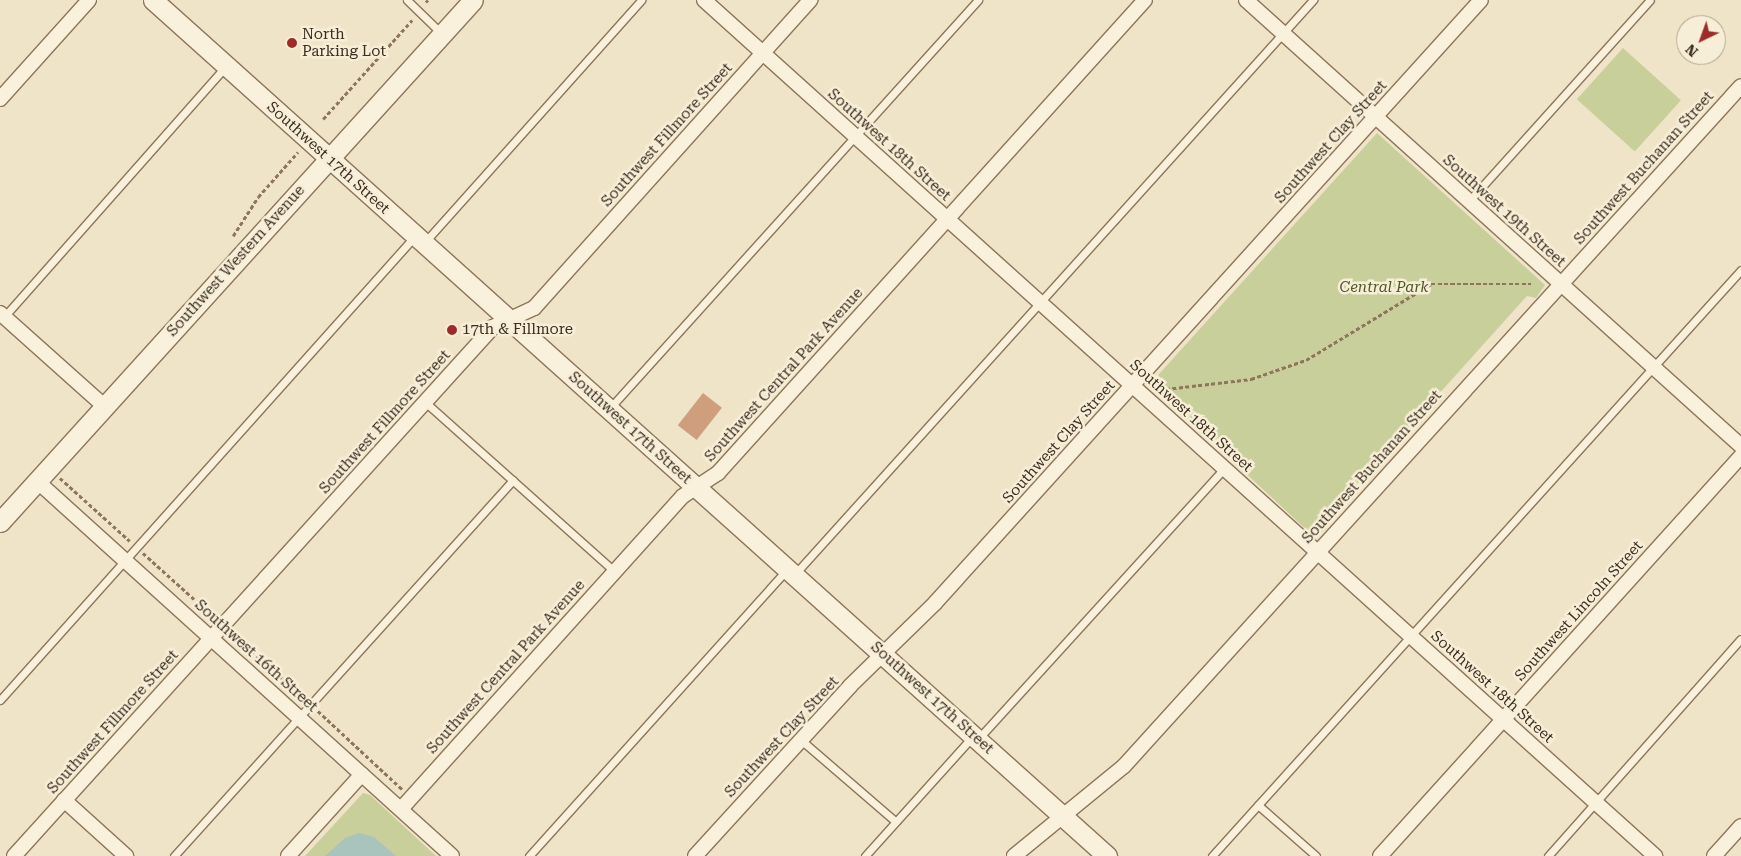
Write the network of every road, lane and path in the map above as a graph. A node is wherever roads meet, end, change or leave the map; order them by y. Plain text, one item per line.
1 (89, 0) edge
2 (153, 0) edge
3 (408, 0) edge
4 (473, 0) edge
5 (641, 0) edge
6 (704, 0) edge
7 (810, 0) edge
8 (978, 0) edge
9 (1145, 0) edge
10 (1246, 0) edge
11 (1313, 0) edge
12 (1481, 0) edge
13 (1650, 0) edge
14 (428, 1) edge
15 (420, 12) junction
16 (1283, 33) junction
17 (443, 34) junction
18 (762, 53) junction
19 (226, 66) junction
20 (1741, 86) edge
21 (0, 99) edge
22 (1376, 117) junction
23 (323, 119) dead end
24 (854, 136) junction
25 (298, 152) dead end
26 (329, 158) junction
27 (1469, 201) junction
28 (948, 220) junction
29 (233, 236) dead end
30 (419, 239) junction
31 (1741, 270) edge
32 (1560, 283) junction
33 (1531, 284) dead end
34 (1040, 302) junction
35 (1, 317) edge
36 (510, 320) junction
37 (1653, 367) junction
38 (1133, 385) junction
39 (1166, 389) dead end
40 (425, 402) junction
41 (104, 406) junction
42 (609, 409) junction
43 (1741, 446) edge
44 (1741, 456) edge
45 (1224, 469) junction
46 (43, 474) junction
47 (513, 480) junction
48 (697, 488) junction
49 (0, 522) edge
50 (136, 547) junction
51 (1317, 552) junction
52 (125, 560) junction
53 (614, 571) junction
54 (791, 572) junction
55 (223, 625) junction
56 (1410, 636) junction
57 (212, 638) junction
58 (1741, 639) edge
59 (883, 655) junction
60 (0, 700) edge
61 (311, 705) junction
62 (300, 717) junction
63 (1503, 719) junction
64 (976, 738) junction
65 (801, 740) junction
66 (362, 774) junction
67 (412, 798) junction
68 (64, 800) junction
69 (1596, 802) junction
70 (1258, 805) junction
71 (401, 809) junction
72 (1063, 816) junction
73 (896, 822) junction
74 (1741, 826) edge
75 (14, 856) edge
76 (126, 856) edge
77 (174, 856) edge
78 (288, 856) edge
79 (452, 856) edge
80 (529, 856) edge
81 (695, 856) edge
82 (865, 856) edge
83 (1014, 856) edge
84 (1107, 856) edge
85 (1212, 856) edge
86 (1316, 856) edge
87 (1380, 856) edge
88 (1548, 856) edge
89 (1655, 856) edge
90 (1714, 856) edge

1 - 21 street
2 - 19 main road, Southwest 17th Street
3 - 15 lane
4 - 17 main road, Southwest Western Avenue
5 - 30 lane
6 - 18 street, Southwest 18th Street
7 - 18 street, Southwest Fillmore Street
8 - 24 lane
9 - 28 street, Southwest Central Park Avenue
10 - 16 street, Southwest 19th Street
11 - 16 lane
12 - 22 street, Southwest Clay Street
13 - 27 lane
14 - 15 path
15 - 17 lane
15 - 23 path
16 - 22 street, Southwest 19th Street
16 - 34 lane
17 - 26 main road, Southwest Western Avenue
18 - 24 street, Southwest 18th Street
18 - 36 street, Southwest Fillmore Street
19 - 26 main road, Southwest 17th Street
19 - 35 lane
20 - 32 street, Southwest Buchanan Street
22 - 27 street, Southwest 19th Street
22 - 38 street, Southwest Clay Street
24 - 28 street, Southwest 18th Street
24 - 42 lane
25 - 29 path
26 - 30 main road, Southwest 17th Street
26 - 41 main road, Southwest Western Avenue
27 - 32 street, Southwest 19th Street
28 - 34 street, Southwest 18th Street
28 - 48 street, Southwest Central Park Avenue
30 - 36 main road, Southwest 17th Street
30 - 50 lane
31 - 37 lane
32 - 37 street, Southwest 19th Street
32 - 51 street, Southwest Buchanan Street
33 - 39 path
34 - 38 street, Southwest 18th Street
34 - 54 lane
35 - 41 street
36 - 40 street, Southwest Fillmore Street
36 - 42 main road, Southwest 17th Street
37 - 43 street, Southwest 19th Street
37 - 56 lane
38 - 45 street, Southwest 18th Street
38 - 59 street, Southwest Clay Street
40 - 47 lane
40 - 55 street, Southwest Fillmore Street
41 - 46 main road, Southwest Western Avenue
42 - 48 main road, Southwest 17th Street
44 - 63 street, Southwest Lincoln Street
45 - 51 street, Southwest 18th Street
45 - 64 lane
46 - 49 main road, Southwest Western Avenue
46 - 50 path
46 - 52 street, Southwest 16th Street
47 - 53 lane
47 - 61 lane
48 - 53 street, Southwest Central Park Avenue
48 - 54 main road, Southwest 17th Street
50 - 52 lane
50 - 55 path
51 - 56 street, Southwest 18th Street
51 - 72 street, Southwest Buchanan Street
52 - 57 street, Southwest 16th Street
52 - 60 lane
53 - 67 street, Southwest Central Park Avenue
54 - 59 main road, Southwest 17th Street
54 - 80 lane
55 - 57 street, Southwest Fillmore Street
55 - 61 path
56 - 63 street, Southwest 18th Street
56 - 70 lane
57 - 62 street, Southwest 16th Street
57 - 68 street, Southwest Fillmore Street
58 - 69 lane
59 - 64 main road, Southwest 17th Street
59 - 65 street, Southwest Clay Street
61 - 62 lane
61 - 67 path
62 - 66 street, Southwest 16th Street
62 - 77 lane
63 - 69 street, Southwest 18th Street
63 - 87 street, Southwest Lincoln Street
64 - 72 main road, Southwest 17th Street
64 - 73 lane
65 - 73 lane
65 - 81 street, Southwest Clay Street
66 - 71 street, Southwest 16th Street
66 - 78 street
67 - 71 street, Southwest Central Park Avenue
68 - 75 street, Southwest Fillmore Street
68 - 76 street
69 - 88 lane
69 - 89 street, Southwest 18th Street
70 - 85 lane
70 - 86 lane
71 - 79 street, Southwest 16th Street
72 - 83 street, Southwest Buchanan Street
72 - 84 main road, Southwest 17th Street
73 - 82 lane
74 - 90 street

